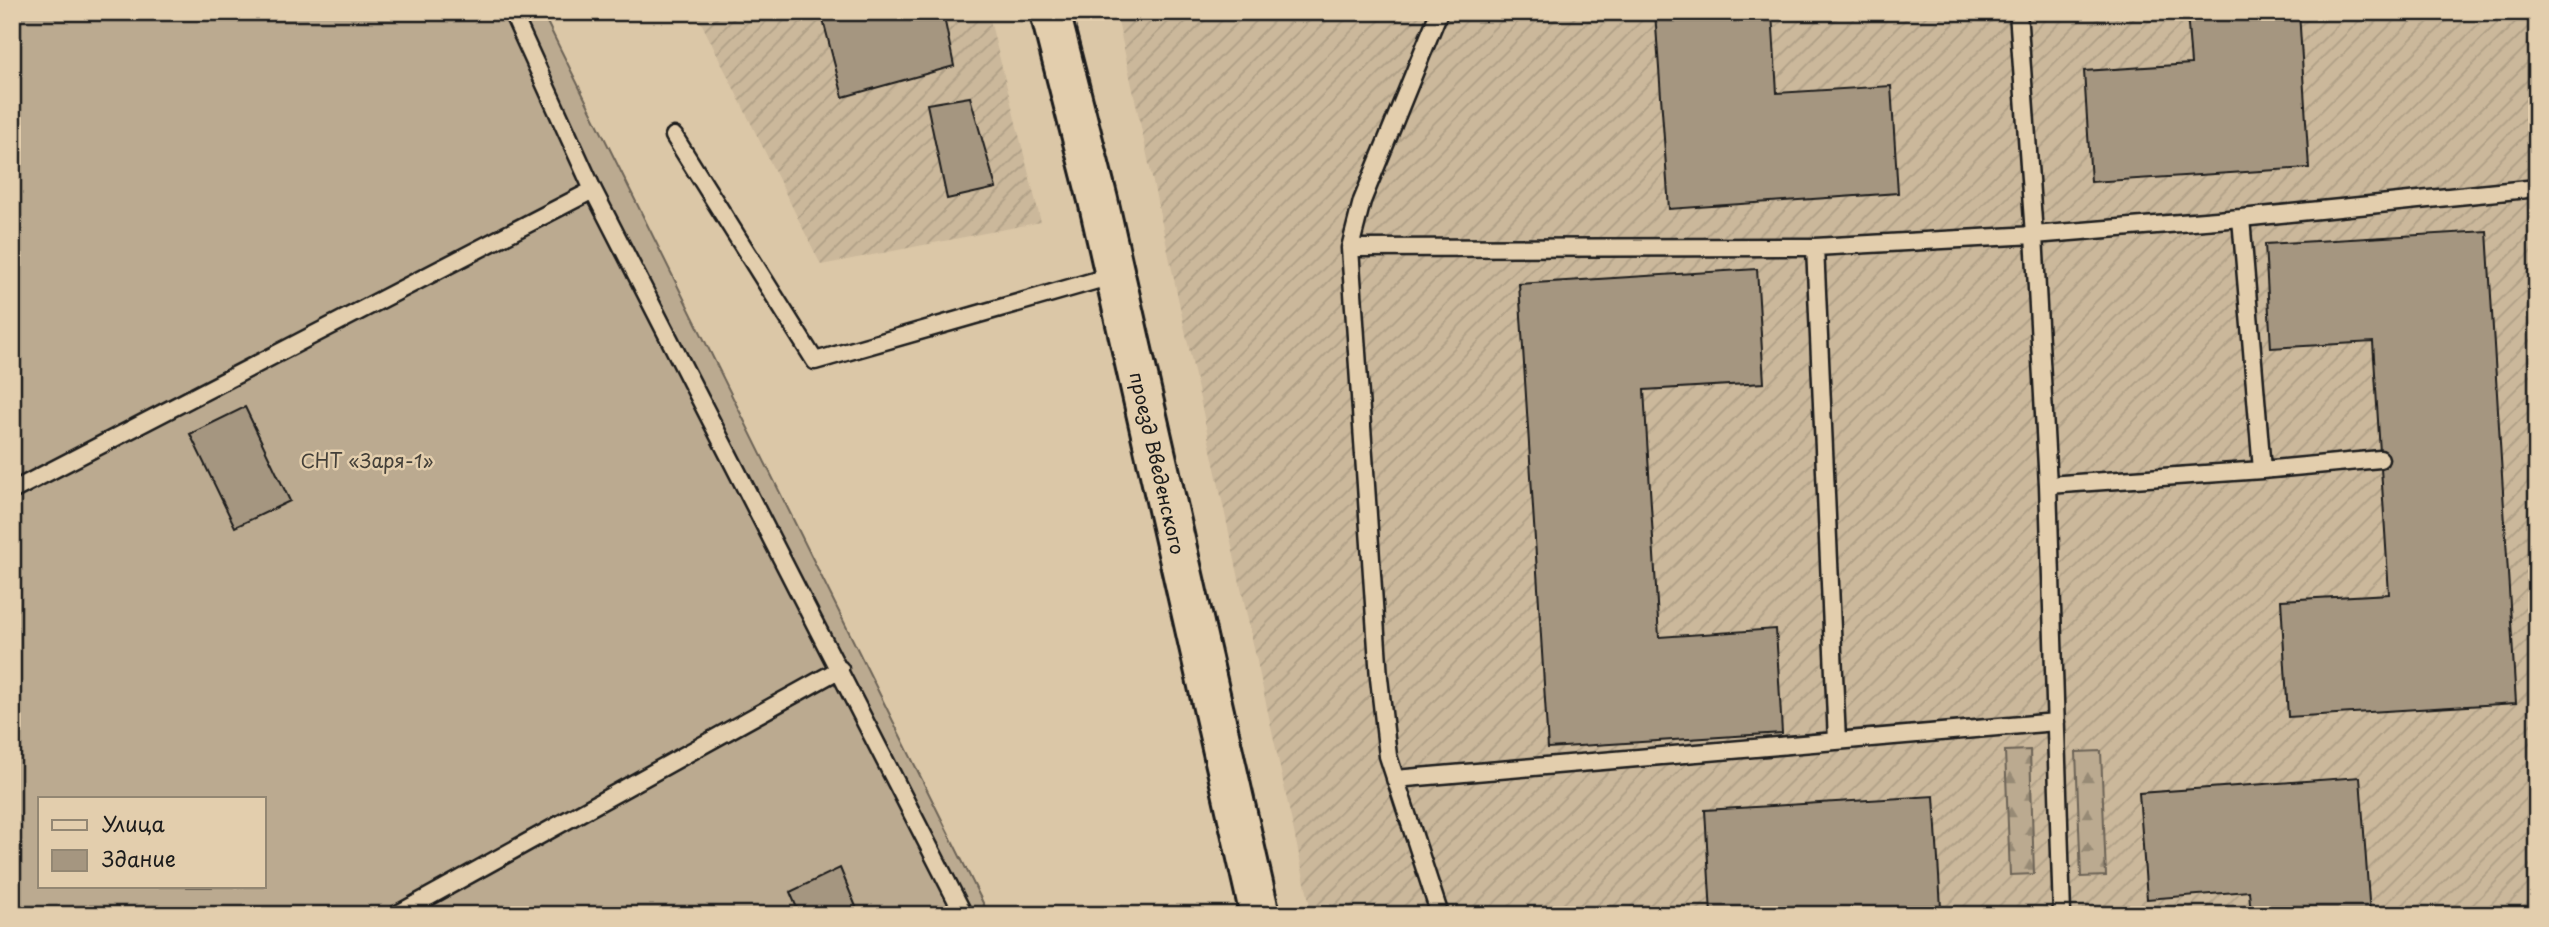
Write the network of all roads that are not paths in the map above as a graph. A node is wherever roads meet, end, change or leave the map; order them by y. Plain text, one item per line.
1 (512, 12) edge
2 (1050, 12) edge
3 (1438, 12) edge
4 (2018, 12) edge
5 (674, 136) dead end
6 (2537, 188) edge
7 (593, 190) junction
8 (2241, 218) junction
9 (2034, 235) junction
10 (1815, 247) junction
11 (1350, 248) junction
12 (1115, 275) junction
13 (2380, 459) dead end
14 (2262, 470) junction
15 (2048, 485) junction
16 (12, 491) edge
17 (839, 669) junction
18 (2056, 722) junction
19 (1838, 741) junction
20 (1395, 779) junction
21 (396, 915) edge
22 (964, 915) edge
23 (1260, 915) edge
24 (1440, 915) edge
25 (2062, 915) edge

1 - 7 lane
2 - 12 street, проезд Введенского
3 - 11 lane
4 - 9 lane
5 - 12 lane
6 - 8 lane
7 - 16 lane
7 - 17 lane
8 - 9 lane
8 - 14 lane
9 - 10 lane
9 - 15 lane
10 - 11 lane
10 - 19 lane
11 - 20 lane
12 - 23 street, проезд Введенского
13 - 14 lane
14 - 15 lane
15 - 18 lane
17 - 21 lane
17 - 22 lane
18 - 19 lane
18 - 25 lane
19 - 20 lane
20 - 24 lane

